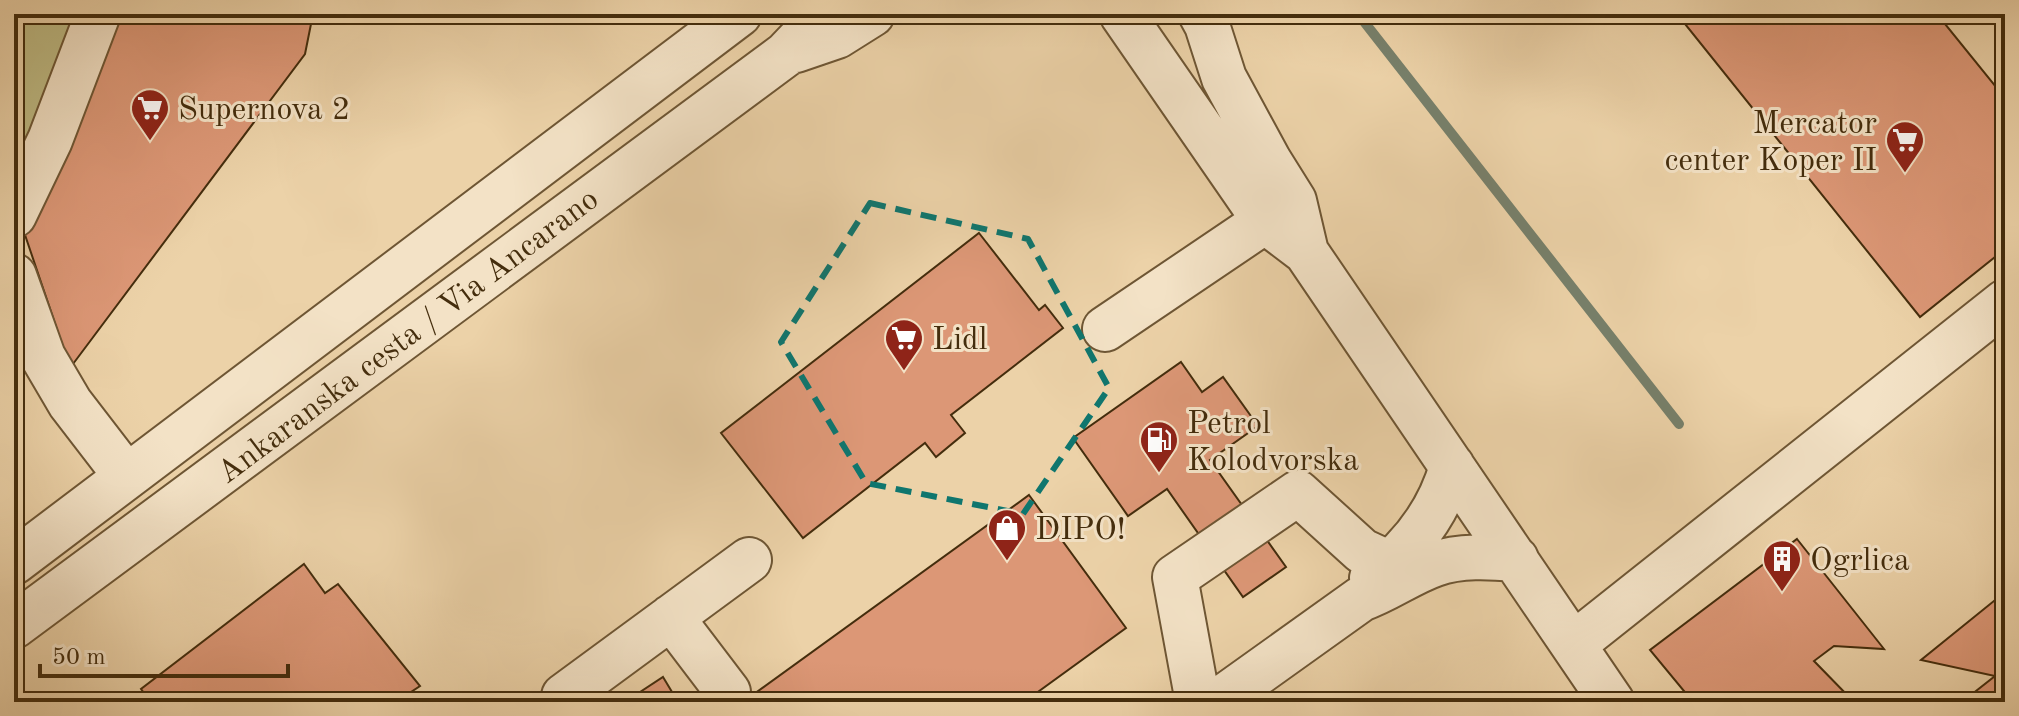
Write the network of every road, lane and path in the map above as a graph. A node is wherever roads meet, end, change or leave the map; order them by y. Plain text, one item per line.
1 (98, 14) edge
2 (739, 14) edge
3 (824, 14) edge
4 (872, 14) edge
5 (1122, 14) edge
6 (1168, 14) edge
7 (1201, 14) edge
8 (786, 54) junction
9 (1224, 78) junction
10 (14, 215) edge
11 (1265, 221) junction
12 (1306, 252) junction
13 (14, 276) edge
14 (2005, 302) edge
15 (1105, 329) dead end
16 (265, 370) junction
17 (1452, 466) junction
18 (120, 468) junction
19 (14, 539) edge
20 (1516, 559) junction
21 (749, 560) dead end
22 (14, 562) edge
23 (1390, 564) junction
24 (1361, 599) junction
25 (671, 617) junction
26 (19, 625) edge
27 (1574, 644) junction
28 (728, 692) dead end
29 (568, 702) edge
30 (1198, 702) edge
31 (1217, 702) edge
32 (1612, 702) edge

1 - 10 street
2 - 16 street, Ankaranska cesta / Via Ancarano
3 - 8 street, Ankaranska cesta / Via Ancarano
4 - 8 street, Ankaranska cesta / Via Ancarano
5 - 11 street
6 - 9 street
7 - 9 street
8 - 26 street, Ankaranska cesta / Via Ancarano
9 - 12 street
11 - 12 street
11 - 15 street
12 - 17 street
13 - 18 street
14 - 27 street
16 - 18 street
16 - 22 street
17 - 20 street
17 - 23 street
18 - 19 street
20 - 24 street
20 - 27 street
21 - 25 street
23 - 24 street
23 - 30 street
24 - 31 street
25 - 28 street
25 - 29 street
27 - 32 street

